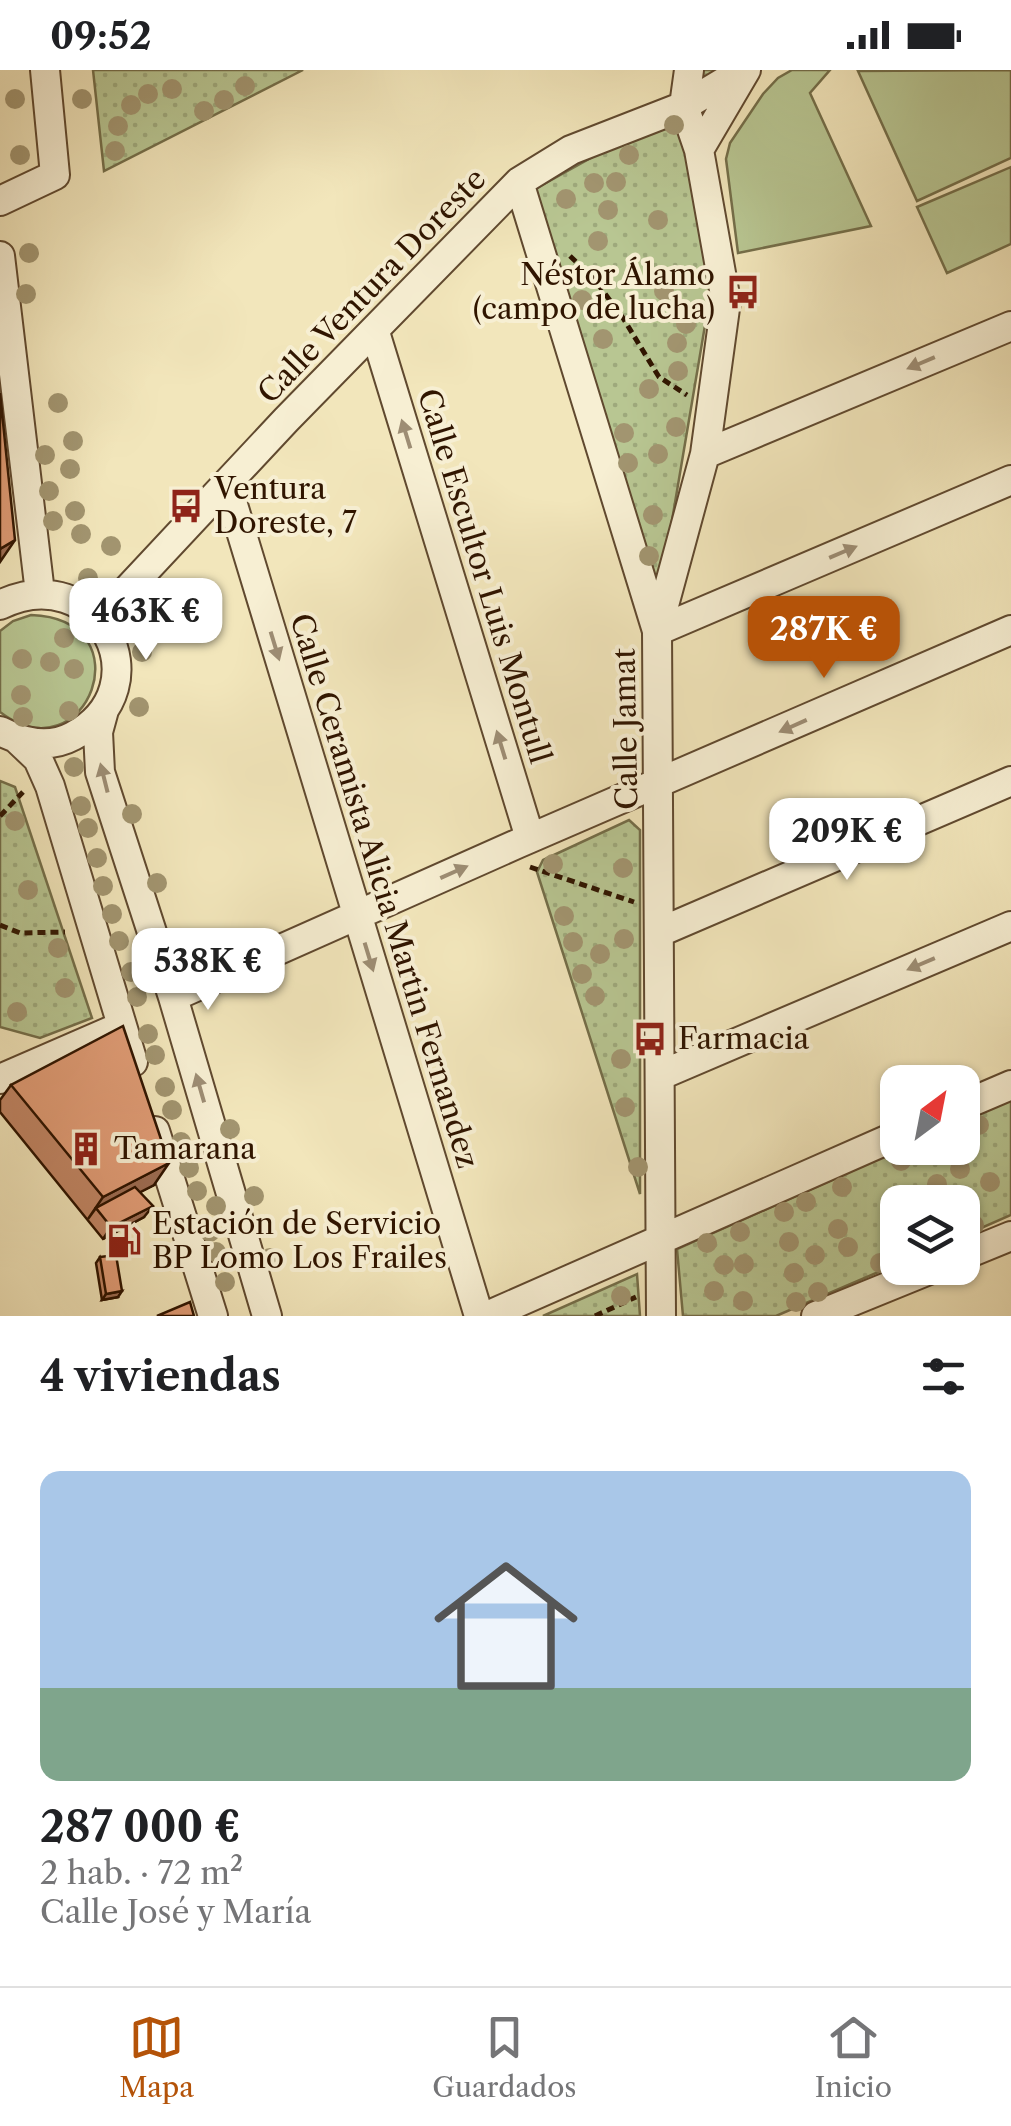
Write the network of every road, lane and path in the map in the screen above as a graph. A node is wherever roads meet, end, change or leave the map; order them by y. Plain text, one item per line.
1 (44, 70) edge
2 (689, 70) edge
3 (745, 70) edge
4 (684, 106) junction
5 (700, 150) junction
6 (519, 182) junction
7 (0, 201) edge
8 (535, 236) junction
9 (0, 256) edge
10 (1011, 326) edge
11 (4, 328) edge
12 (375, 332) junction
13 (714, 406) junction
14 (705, 454) junction
15 (1011, 480) edge
16 (227, 485) junction
17 (40, 593) junction
18 (0, 605) edge
19 (99, 620) junction
20 (1011, 630) edge
21 (657, 631) junction
22 (104, 710) junction
23 (9, 735) edge
24 (1011, 781) edge
25 (660, 784) junction
26 (523, 841) junction
27 (356, 915) junction
28 (659, 921) junction
29 (0, 925) edge
30 (1011, 926) edge
31 (93, 931) junction
32 (173, 997) junction
33 (122, 1026) junction
34 (661, 1076) junction
35 (0, 1080) edge
36 (1011, 1085) edge
37 (980, 1098) edge
38 (880, 1143) edge
39 (1011, 1236) edge
40 (663, 1238) junction
41 (980, 1249) edge
42 (662, 1285) junction
43 (892, 1285) edge
44 (212, 1316) edge
45 (267, 1316) edge
46 (478, 1316) edge
47 (487, 1316) edge
48 (595, 1316) edge
49 (661, 1316) edge
50 (816, 1316) edge

1 - 7 street
2 - 4 street
3 - 4 street, Calle Ventura Doreste
3 - 5 street
4 - 5 street, Calle Jamat
4 - 6 street, Calle Ventura Doreste
5 - 13 street, Calle Jamat
6 - 8 street
6 - 12 street, Calle Ventura Doreste
8 - 13 path
8 - 21 street
9 - 11 street
10 -> 14 street
11 - 17 street
12 - 16 street, Calle Ventura Doreste
26 -> 12 street, Calle Escultor Luis Montull
13 - 14 street, Calle Jamat
14 - 21 street, Calle Jamat
21 -> 15 street
16 - 19 street, Calle Ventura Doreste
16 -> 27 street, Calle Ceramista Alicia Martin Fernandez
17 - 18 street
17 - 19 street
19 - 22 street
20 -> 25 street
21 - 25 street, Calle Jamat
22 - 23 street
32 -> 22 street
23 - 31 street
24 - 28 street
25 - 26 street
25 - 28 street, Calle Jamat
27 -> 26 street
26 - 28 path
27 - 32 street
27 -> 46 street, Calle Ceramista Alicia Martin Fernandez
28 - 34 street, Calle Jamat
29 - 31 path
30 -> 34 street
31 - 33 street
45 -> 32 street
33 - 35 street
33 - 44 street
34 - 40 street, Calle Jamat
36 - 37 street
38 - 40 street
39 - 41 street
40 - 42 street, Calle Jamat
40 - 47 street
42 - 48 path
42 - 49 street, Calle Jamat
43 - 50 street

